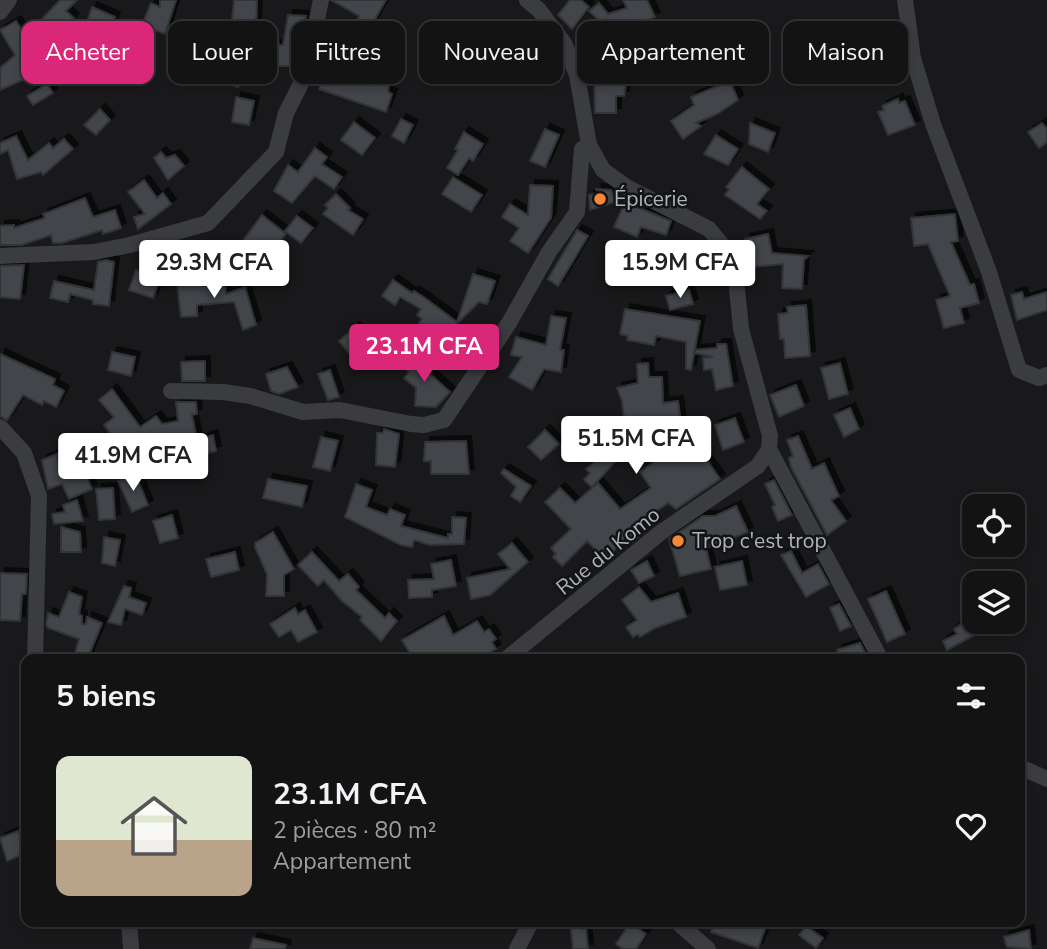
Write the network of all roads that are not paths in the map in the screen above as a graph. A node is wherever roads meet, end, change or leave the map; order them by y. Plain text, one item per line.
1 (9, 0) edge
2 (321, 0) edge
3 (527, 0) edge
4 (905, 0) edge
5 (0, 12) edge
6 (589, 145) junction
7 (0, 256) edge
8 (1047, 375) edge
9 (171, 391) dead end
10 (0, 427) edge
11 (769, 449) junction
12 (34, 654) edge
13 (512, 654) edge
14 (878, 654) edge
15 (1025, 770) edge
16 (1047, 779) edge
17 (129, 927) edge
18 (528, 927) edge
19 (683, 927) edge
20 (131, 949) edge
21 (517, 949) edge
22 (708, 949) edge

1 - 5 street
2 - 7 street
3 - 6 street
4 - 8 street
6 - 9 street
6 - 11 street
10 - 12 street
11 - 13 street, Rue du Komo
11 - 14 street
15 - 16 street
17 - 20 street
18 - 21 street
19 - 22 street

